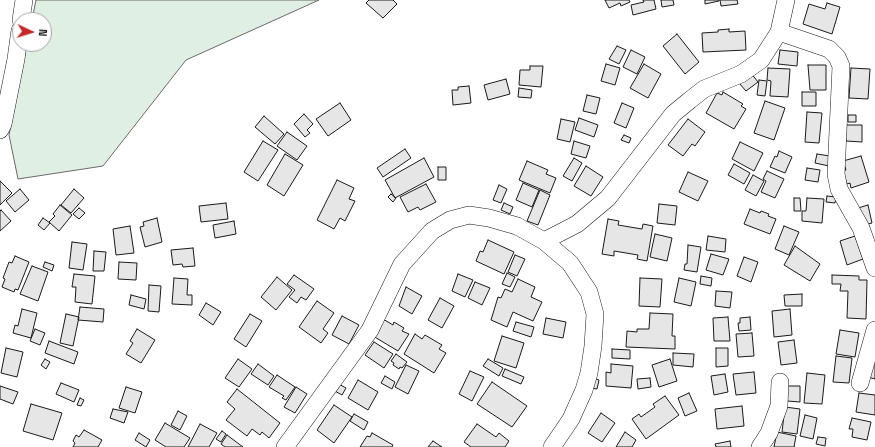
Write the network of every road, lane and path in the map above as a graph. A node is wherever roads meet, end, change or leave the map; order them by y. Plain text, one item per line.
1 (24, 0) edge
2 (786, 0) edge
3 (22, 12) edge
4 (779, 32) junction
5 (17, 52) edge
6 (0, 130) edge
7 (544, 240) junction
8 (875, 268) edge
9 (875, 330) edge
10 (780, 382) dead end
11 (860, 383) dead end
12 (285, 447) edge
13 (552, 447) edge
14 (760, 447) edge

1 - 3 street
2 - 4 street
4 - 7 street
4 - 8 street
5 - 6 street
7 - 12 street
7 - 13 street
9 - 11 street
10 - 14 street

